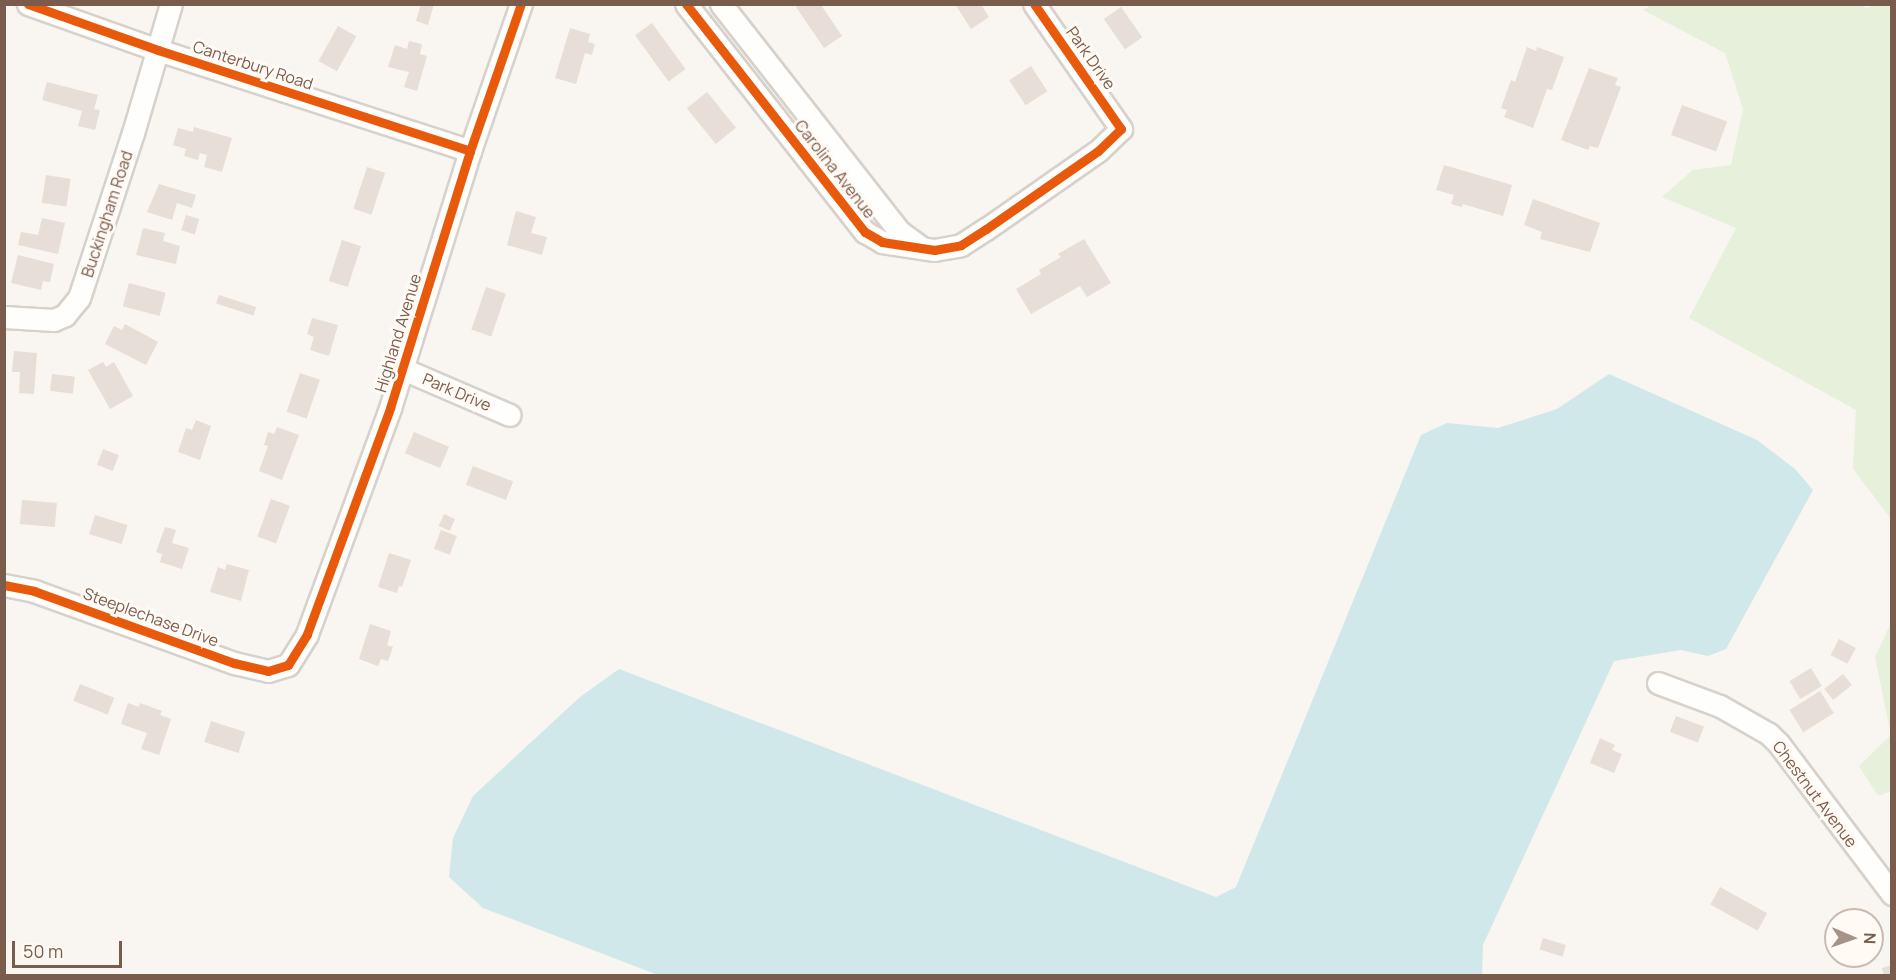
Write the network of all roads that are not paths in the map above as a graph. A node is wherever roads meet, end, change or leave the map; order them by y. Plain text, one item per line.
1 (28, 4) edge
2 (171, 4) edge
3 (521, 4) edge
4 (686, 4) edge
5 (721, 4) edge
6 (1034, 4) edge
7 (158, 50) junction
8 (758, 51) junction
9 (736, 68) junction
10 (1121, 129) joint
11 (470, 151) junction
12 (921, 248) junction
13 (4, 317) edge
14 (403, 369) junction
15 (510, 415) dead end
16 (4, 585) edge
17 (288, 665) joint
18 (1658, 683) dead end
19 (1892, 894) edge

1 - 7 street, Canterbury Road
2 - 7 street, Buckingham Road
3 - 11 street, Highland Avenue
4 - 9 street, Carolina Avenue
5 - 8 street, Carolina Avenue
6 - 10 street, Park Drive
7 - 11 street, Canterbury Road
7 - 13 street, Buckingham Road
8 - 9 street
8 - 12 street, Carolina Avenue
9 - 12 street, Carolina Avenue
10 - 12 street, Carolina Avenue
11 - 14 street, Highland Avenue
14 - 15 street, Park Drive
14 - 17 street, Highland Avenue
16 - 17 street, Steeplechase Drive
18 - 19 street, Chestnut Avenue

